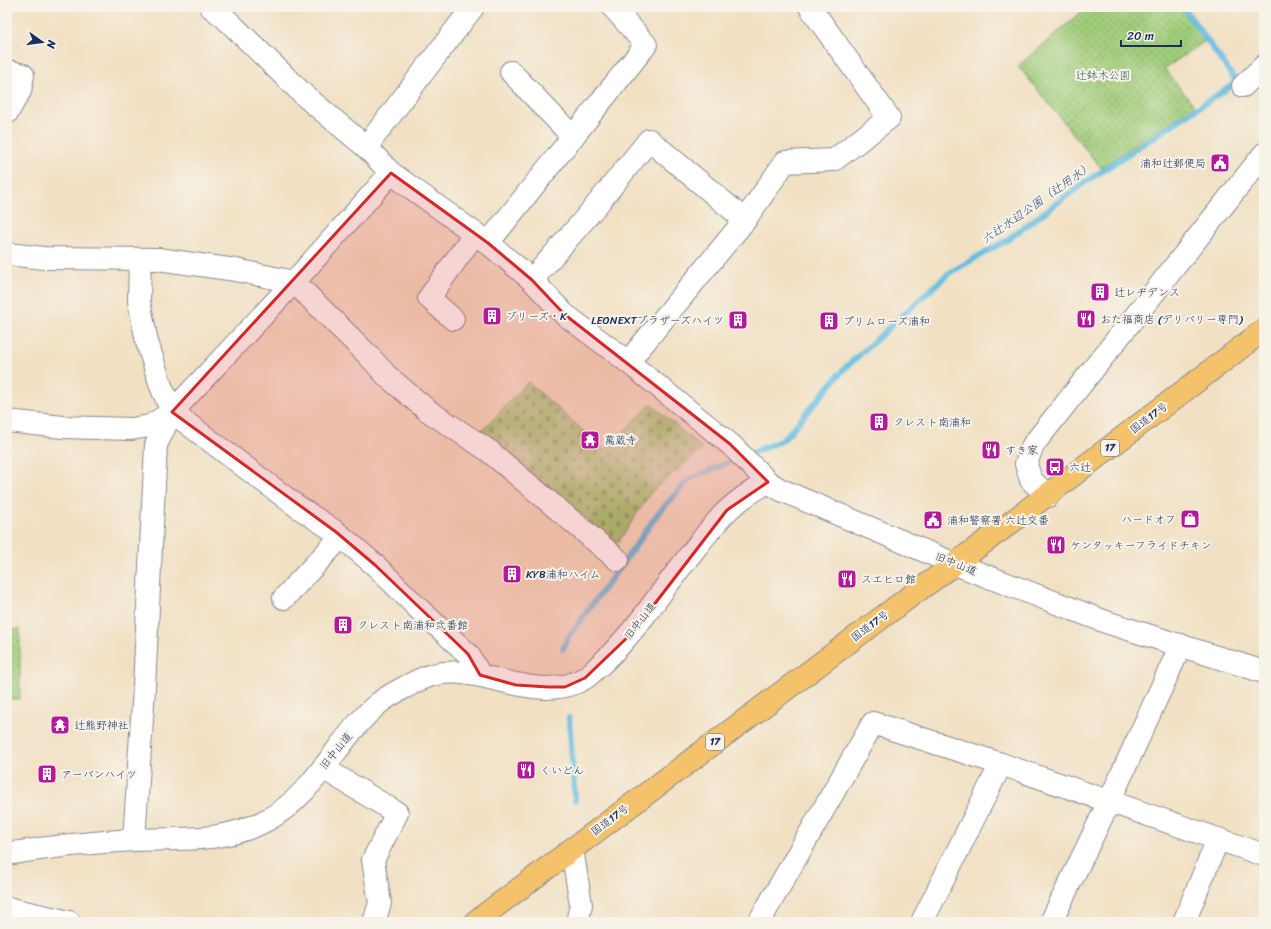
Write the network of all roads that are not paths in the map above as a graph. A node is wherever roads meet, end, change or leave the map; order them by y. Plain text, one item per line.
1 (211, 7) edge
2 (474, 7) edge
3 (613, 7) edge
4 (810, 7) edge
5 (1264, 66) edge
6 (7, 71) edge
7 (511, 72) dead end
8 (1243, 86) dead end
9 (7, 113) edge
10 (573, 137) junction
11 (366, 146) junction
12 (1264, 154) edge
13 (391, 173) junction
14 (745, 220) junction
15 (481, 238) junction
16 (7, 254) edge
17 (140, 259) junction
18 (532, 280) junction
19 (294, 282) junction
20 (453, 319) dead end
21 (1264, 330) edge
22 (628, 362) junction
23 (172, 412) junction
24 (7, 421) edge
25 (768, 482) junction
26 (1048, 496) junction
27 (341, 537) junction
28 (618, 560) dead end
29 (955, 564) junction
30 (284, 598) dead end
31 (1181, 645) junction
32 (1264, 672) edge
33 (480, 675) junction
34 (1001, 764) junction
35 (323, 768) junction
36 (1109, 802) junction
37 (1218, 839) junction
38 (134, 840) junction
39 (572, 849) junction
40 (7, 854) edge
41 (1264, 855) edge
42 (7, 908) edge
43 (69, 922) edge
44 (374, 922) edge
45 (475, 922) edge
46 (577, 922) edge
47 (759, 922) edge
48 (922, 922) edge
49 (1051, 922) edge
50 (1184, 922) edge

1 - 11 street
2 - 11 street
3 - 10 street
4 - 14 street
5 - 8 street
6 - 9 street
7 - 10 street
10 - 15 street
11 - 13 street
12 - 26 street
13 - 15 street
13 - 19 street
14 - 18 street
14 - 22 street
15 - 18 street
15 - 20 street
16 - 17 street
17 - 19 street
17 - 23 street
18 - 22 street
19 - 23 street
19 - 28 street
21 - 26 highway, 国道17号 / 17
22 - 25 street
23 - 24 street
23 - 27 street
23 - 38 street
25 - 29 street, 旧中山道
25 - 33 street, 旧中山道
26 - 29 highway, 国道17号 / 17
27 - 30 street
27 - 33 street
29 - 31 street, 旧中山道
29 - 39 highway, 国道17号 / 17
31 - 32 street, 旧中山道
31 - 36 street
33 - 35 street, 旧中山道
34 - 36 street
34 - 47 street
34 - 48 street
35 - 38 street, 旧中山道
35 - 44 street
36 - 37 street
36 - 49 street
37 - 41 street
37 - 50 street
38 - 40 street, 旧中山道
39 - 45 highway, 国道17号 / 17
39 - 46 street
42 - 43 street

